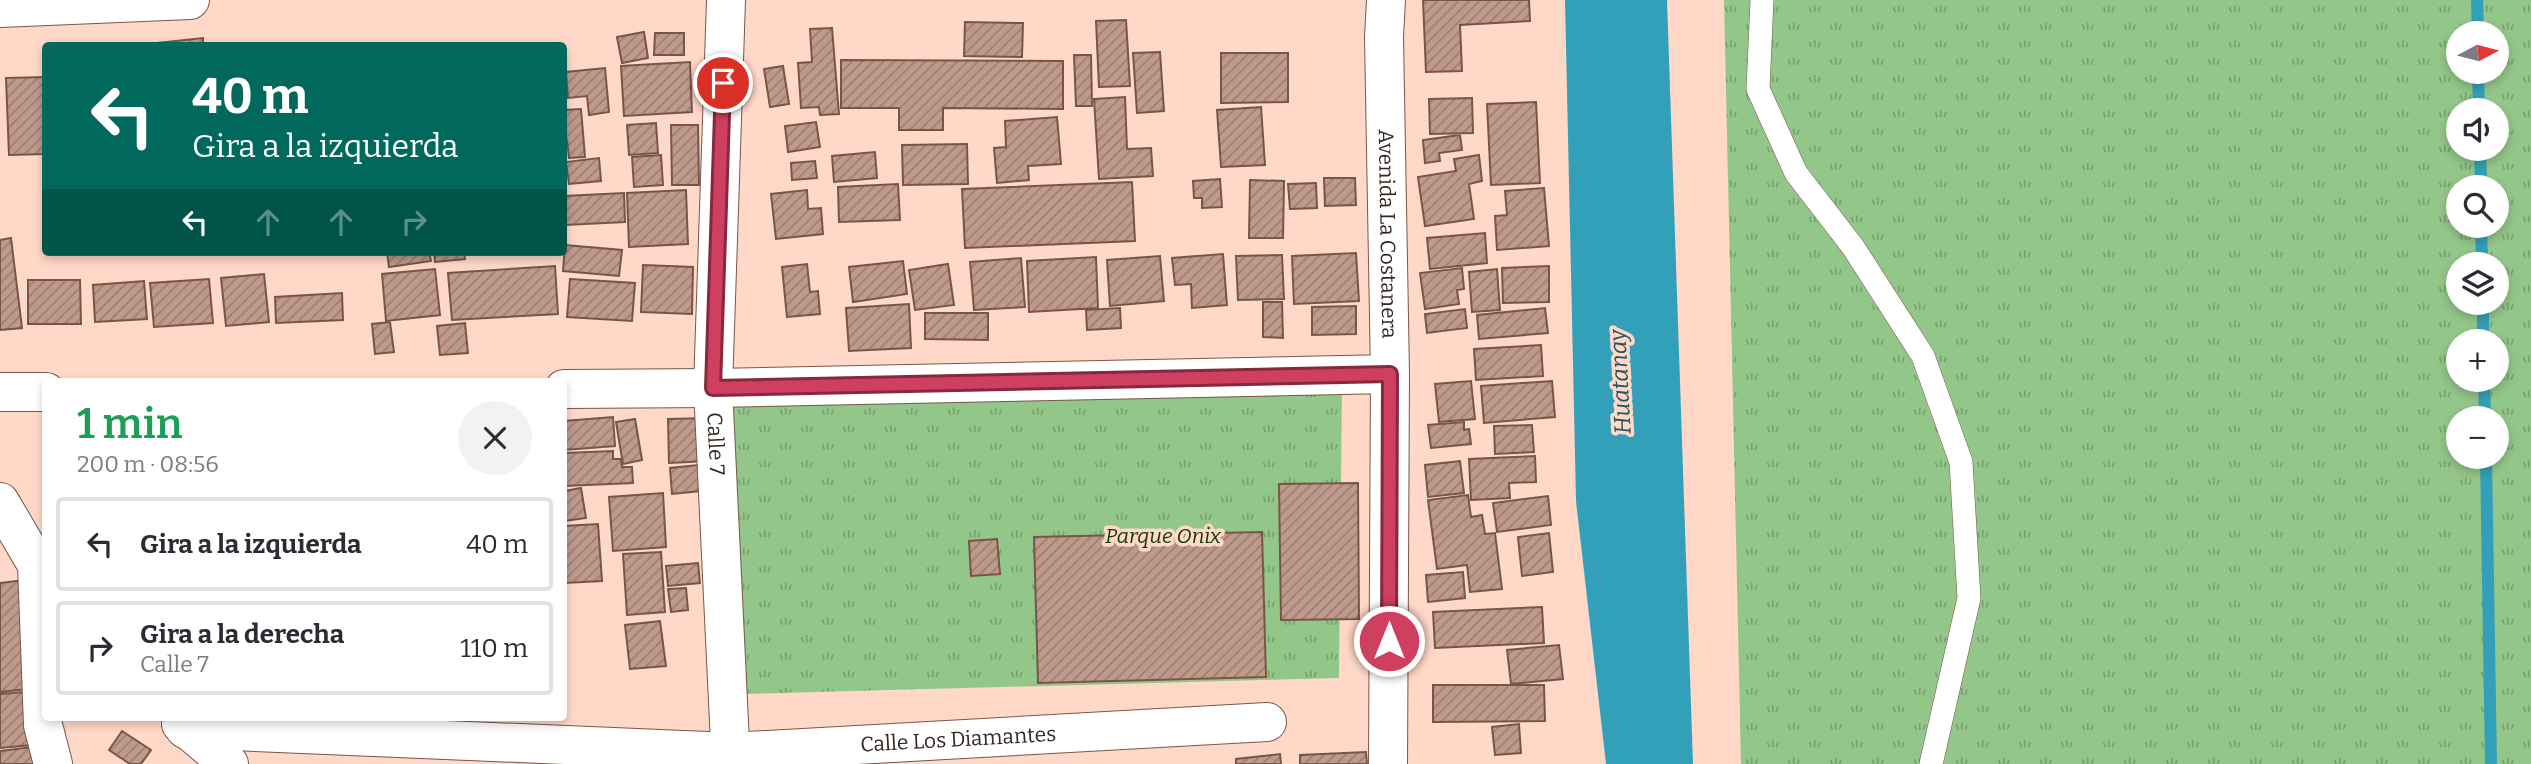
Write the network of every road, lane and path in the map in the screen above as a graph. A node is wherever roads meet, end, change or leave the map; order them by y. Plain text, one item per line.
1 (190, 0) edge
2 (726, 0) edge
3 (1385, 0) edge
4 (1762, 0) edge
5 (73, 2) edge
6 (0, 8) edge
7 (1390, 374) junction
8 (713, 388) junction
9 (567, 389) edge
10 (42, 392) edge
11 (0, 393) edge
12 (0, 502) edge
13 (41, 569) edge
14 (42, 647) edge
15 (43, 721) edge
16 (1267, 722) dead end
17 (180, 723) edge
18 (731, 758) edge
19 (53, 764) edge
20 (229, 764) edge
21 (1388, 764) edge
22 (1931, 764) edge

1 - 5 street
2 - 8 street, Calle 7
3 - 7 street, Avenida La Costanera
4 - 22 lane
5 - 6 street
7 - 8 street
7 - 21 street, Avenida La Costanera
8 - 9 street
8 - 18 street, Calle 7
10 - 11 street
12 - 13 street
13 - 14 street
15 - 19 street
16 - 18 street, Calle Los Diamantes
17 - 18 street, Calle Los Diamantes
17 - 20 street

